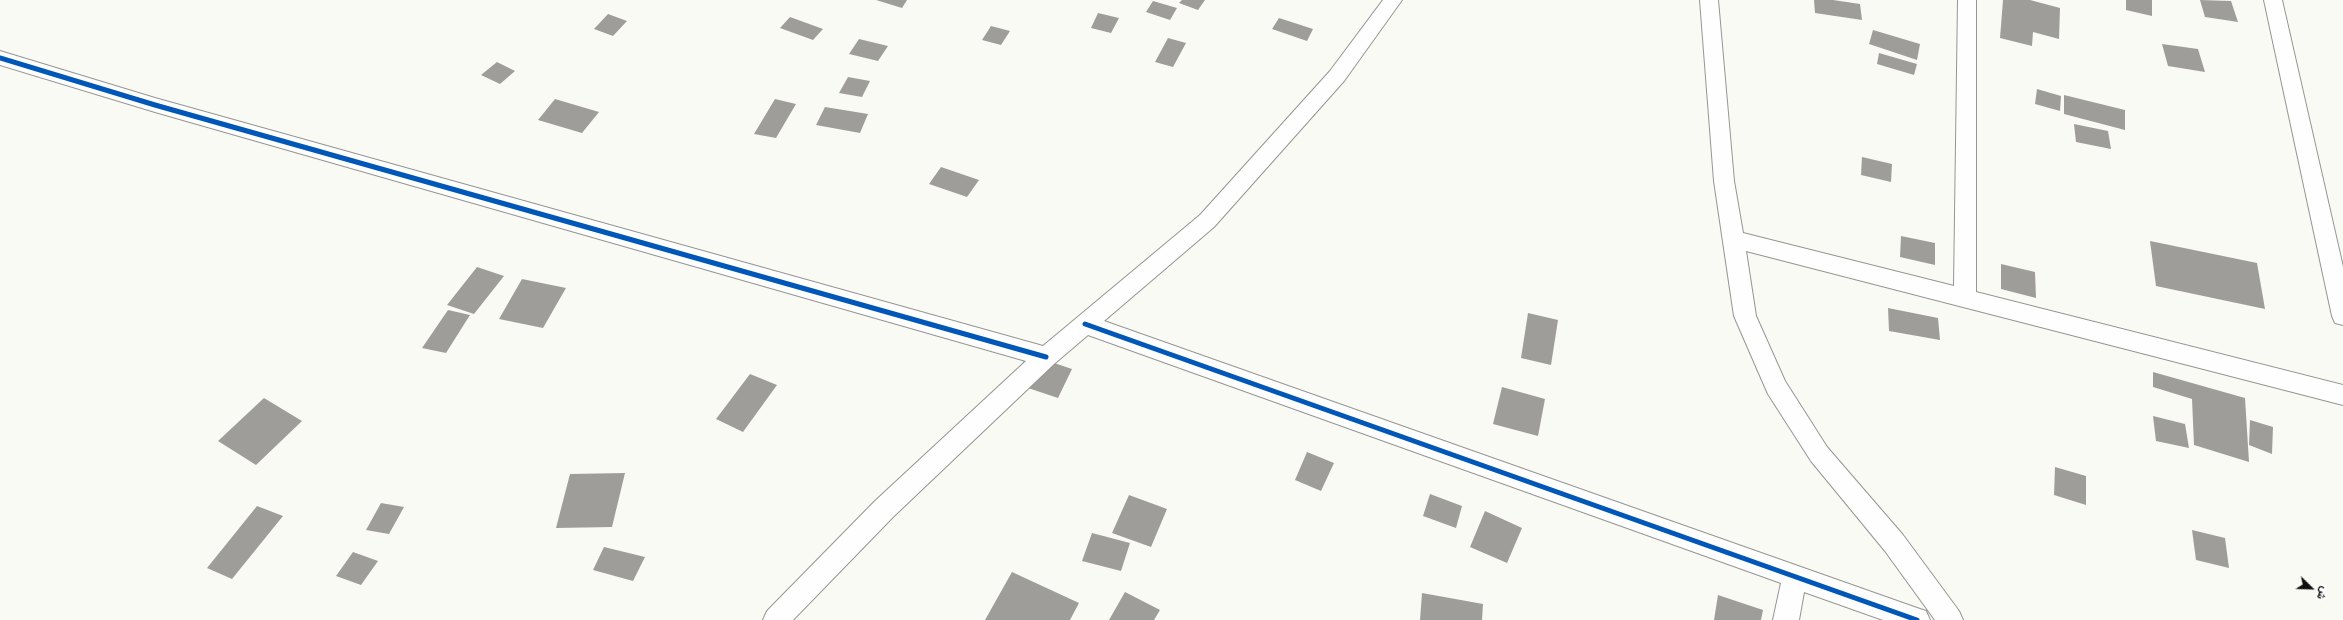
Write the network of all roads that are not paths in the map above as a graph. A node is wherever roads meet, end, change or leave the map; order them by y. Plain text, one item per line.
1 (1393, 0) edge
2 (1709, 0) edge
3 (1967, 0) edge
4 (2273, 0) edge
5 (0, 58) edge
6 (1733, 239) junction
7 (1965, 297) junction
8 (2343, 316) edge
9 (1085, 324) junction
10 (1046, 357) junction
11 (2343, 395) edge
12 (1795, 576) junction
13 (776, 620) edge
14 (1786, 620) edge
15 (1918, 620) edge
16 (1950, 620) edge

1 - 9 street
2 - 6 street
3 - 7 street
4 - 8 street
5 - 10 street
6 - 7 street
6 - 16 street
7 - 11 street
9 - 10 street
9 - 12 street
10 - 13 street
12 - 14 street
12 - 15 street

